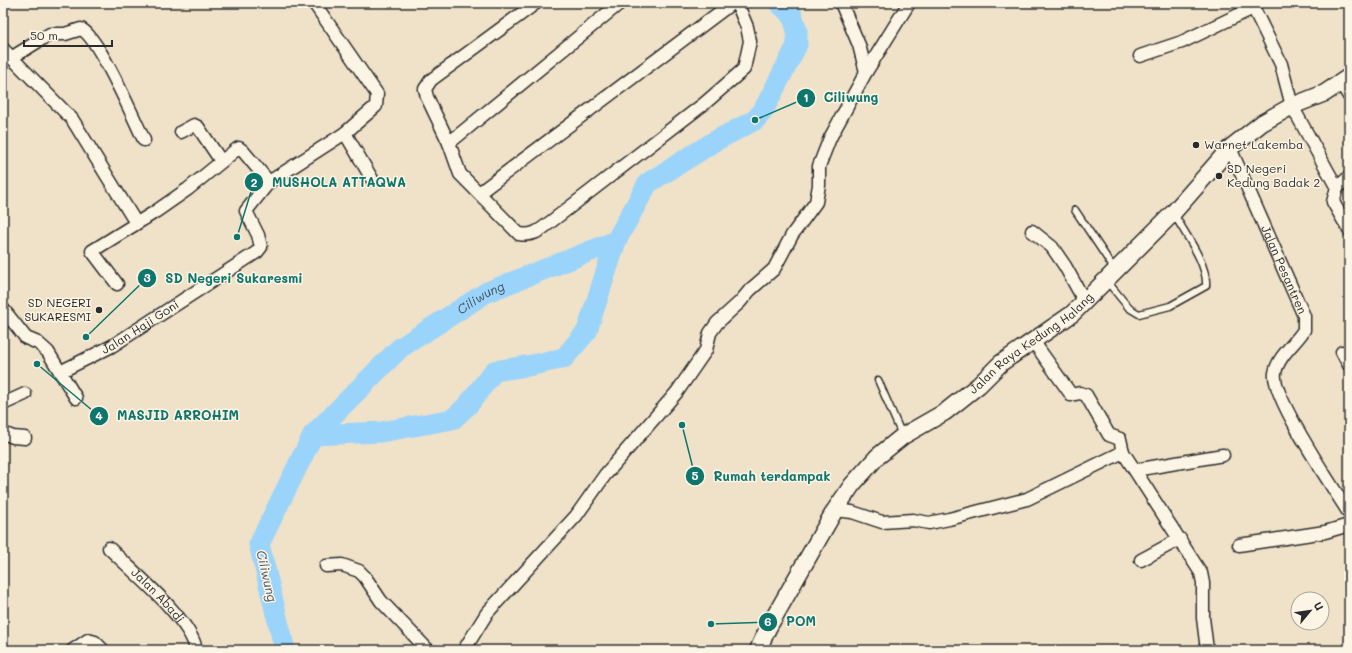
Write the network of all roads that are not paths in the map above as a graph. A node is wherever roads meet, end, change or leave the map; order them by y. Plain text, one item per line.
1 (314, 3) edge
2 (536, 3) edge
3 (620, 3) edge
4 (732, 3) edge
5 (737, 3) edge
6 (908, 3) edge
7 (842, 4) edge
8 (1252, 5) edge
9 (5, 53) edge
10 (1140, 56) dead end
11 (866, 72) junction
12 (1346, 85) edge
13 (1292, 106) junction
14 (180, 132) dead end
15 (345, 133) junction
16 (144, 140) dead end
17 (449, 143) junction
18 (1230, 148) junction
19 (221, 161) junction
20 (1349, 177) edge
21 (372, 179) dead end
22 (269, 182) junction
23 (1337, 188) junction
24 (479, 194) junction
25 (1075, 210) dead end
26 (1173, 213) junction
27 (136, 223) junction
28 (1349, 230) edge
29 (1032, 231) dead end
30 (1111, 276) junction
31 (117, 284) dead end
32 (1085, 302) junction
33 (3, 309) edge
34 (1033, 341) junction
35 (1342, 352) dead end
36 (1349, 365) edge
37 (60, 372) junction
38 (878, 380) dead end
39 (25, 394) dead end
40 (76, 398) dead end
41 (3, 404) edge
42 (3, 433) edge
43 (903, 436) junction
44 (25, 438) dead end
45 (1124, 452) junction
46 (1223, 455) dead end
47 (1135, 470) junction
48 (835, 510) junction
49 (1349, 513) edge
50 (1349, 524) edge
51 (1180, 539) junction
52 (1239, 545) dead end
53 (109, 548) dead end
54 (1141, 560) dead end
55 (326, 566) dead end
56 (73, 650) edge
57 (103, 650) edge
58 (196, 650) edge
59 (428, 650) edge
60 (464, 650) edge
61 (758, 650) edge
62 (1207, 650) edge

1 - 15 street, Jalan Haji Goni
2 - 17 street
3 - 17 street
4 - 24 street
5 - 24 street
6 - 11 street
7 - 11 street
8 - 10 street
8 - 13 street
9 - 16 street
9 - 27 street
11 - 60 street
12 - 13 main road, Jalan Raya Kedung Halang
13 - 18 main road, Jalan Raya Kedung Halang
13 - 23 street
14 - 19 street
15 - 21 street
15 - 22 street, Jalan Haji Goni
17 - 24 street
18 - 26 main road, Jalan Raya Kedung Halang
18 - 49 street, Jalan Pesantren
19 - 22 street
19 - 27 street
20 - 23 street
22 - 37 street, Jalan Haji Goni
23 - 28 street
25 - 30 lane
26 - 30 main road, Jalan Raya Kedung Halang
26 - 30 lane
27 - 31 street
29 - 32 street
30 - 32 main road, Jalan Raya Kedung Halang
32 - 34 main road, Jalan Raya Kedung Halang
33 - 37 street
34 - 43 main road, Jalan Raya Kedung Halang
34 - 45 street
35 - 36 street
37 - 40 street
38 - 43 lane
39 - 41 street
42 - 44 street
43 - 48 main road, Jalan Raya Kedung Halang
45 - 47 street
45 - 48 street
46 - 47 street
47 - 51 street
48 - 61 main road, Jalan Raya Kedung Halang
50 - 52 street
51 - 54 street
51 - 62 street
53 - 58 street, Jalan Abadi
55 - 59 street
56 - 57 street

